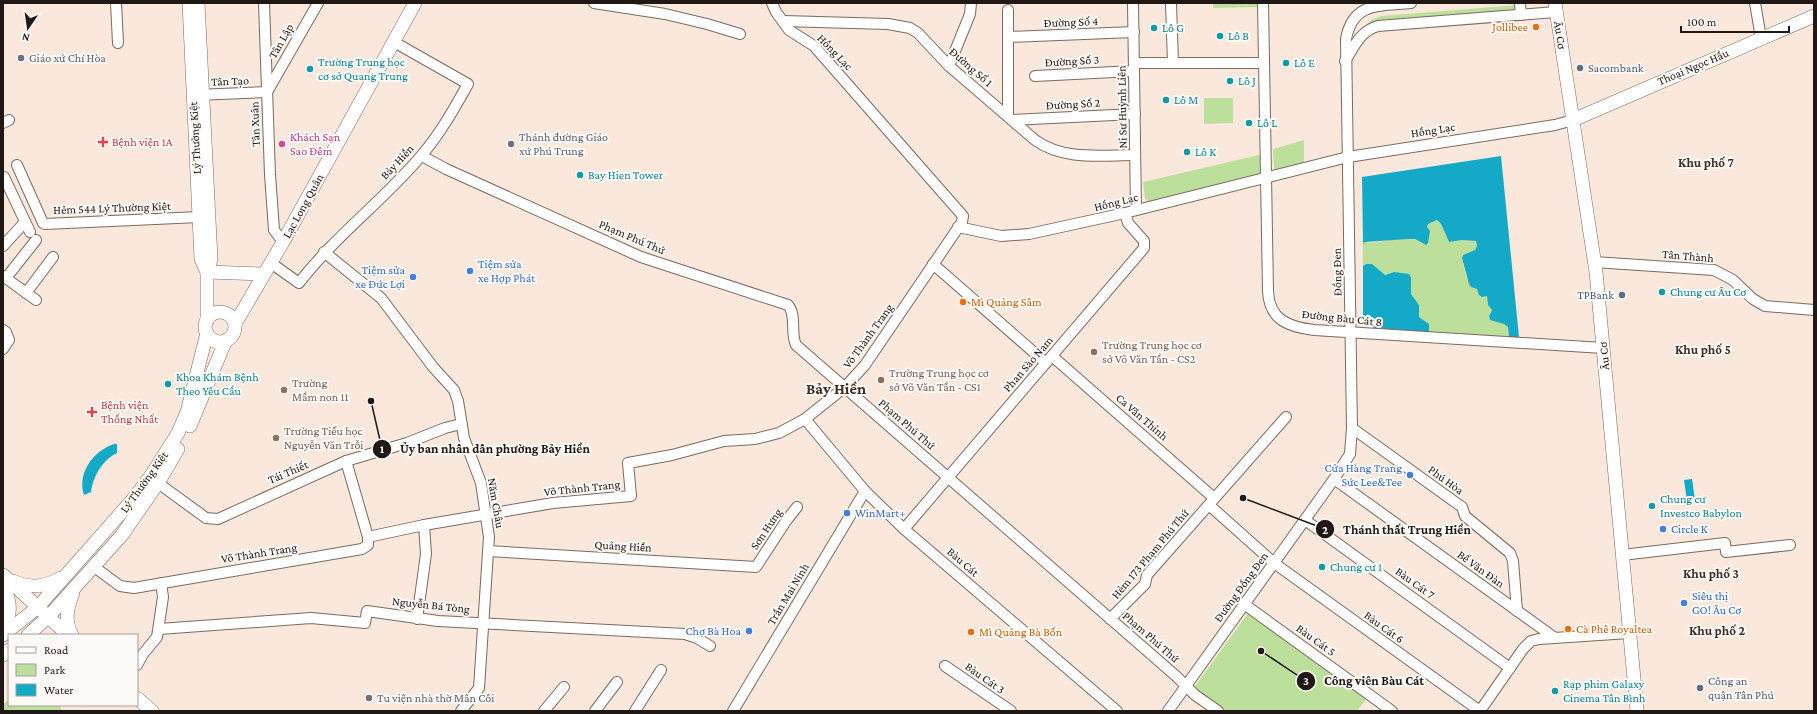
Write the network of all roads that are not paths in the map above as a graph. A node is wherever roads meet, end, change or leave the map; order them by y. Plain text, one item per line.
1 (116, 3) edge
2 (189, 3) edge
3 (198, 3) edge
4 (264, 3) edge
5 (318, 3) edge
6 (416, 3) edge
7 (594, 3) edge
8 (971, 3) edge
9 (1134, 3) edge
10 (1171, 3) edge
11 (1263, 3) edge
12 (1411, 3) edge
13 (1520, 3) edge
14 (1755, 3) edge
15 (774, 4) edge
16 (1555, 8) edge
17 (1008, 10) dead end
18 (1520, 15) junction
19 (1814, 16) edge
20 (783, 22) junction
21 (1134, 32) junction
22 (740, 34) dead end
23 (1008, 37) junction
24 (1761, 38) junction
25 (394, 42) junction
26 (118, 43) dead end
27 (1345, 60) junction
28 (1264, 62) junction
29 (1173, 63) junction
30 (949, 66) junction
31 (1134, 67) junction
32 (1035, 76) dead end
33 (267, 92) junction
34 (198, 95) junction
35 (1135, 114) junction
36 (1010, 118) junction
37 (1573, 120) junction
38 (1135, 155) junction
39 (422, 156) junction
40 (1348, 156) junction
41 (17, 165) dead end
42 (3, 178) edge
43 (1266, 178) junction
44 (1136, 210) junction
45 (1125, 213) junction
46 (199, 217) junction
47 (25, 222) junction
48 (958, 227) junction
49 (283, 242) junction
50 (3, 246) edge
51 (324, 252) junction
52 (53, 257) dead end
53 (1594, 262) junction
54 (933, 264) junction
55 (267, 269) junction
56 (207, 272) junction
57 (4, 277) edge
58 (26, 293) junction
59 (36, 300) dead end
60 (1814, 310) edge
61 (235, 324) junction
62 (207, 327) junction
63 (3, 330) edge
64 (1351, 333) junction
65 (226, 340) junction
66 (1603, 348) junction
67 (3, 349) edge
68 (1049, 360) junction
69 (845, 387) junction
70 (1286, 417) dead end
71 (804, 419) junction
72 (461, 424) junction
73 (1352, 428) junction
74 (346, 461) junction
75 (947, 477) junction
76 (1334, 479) junction
77 (158, 483) junction
78 (865, 491) junction
79 (1211, 502) junction
80 (797, 507) dead end
81 (486, 514) junction
82 (1305, 520) junction
83 (424, 525) junction
84 (904, 529) junction
85 (368, 537) junction
86 (1790, 545) dead end
87 (488, 551) junction
88 (1622, 555) junction
89 (1274, 563) junction
90 (93, 566) junction
91 (756, 567) joint
92 (64, 576) junction
93 (3, 581) edge
94 (79, 582) junction
95 (161, 583) junction
96 (56, 587) junction
97 (66, 597) junction
98 (1244, 604) junction
99 (36, 609) junction
100 (1517, 611) junction
101 (46, 619) junction
102 (417, 619) junction
103 (1110, 619) junction
104 (484, 623) junction
105 (159, 629) junction
106 (3, 631) edge
107 (29, 634) edge
108 (67, 634) edge
109 (72, 634) edge
110 (1629, 634) junction
111 (3, 635) edge
112 (1555, 638) junction
113 (710, 646) dead end
114 (138, 663) edge
115 (946, 666) dead end
116 (1510, 668) junction
117 (661, 670) dead end
118 (618, 682) dead end
119 (1186, 686) junction
120 (564, 687) dead end
121 (138, 699) edge
122 (152, 711) edge
123 (461, 711) edge
124 (544, 711) edge
125 (595, 711) edge
126 (635, 711) edge
127 (733, 711) edge
128 (1010, 711) edge
129 (1117, 711) edge
130 (1168, 711) edge
131 (1218, 711) edge
132 (1392, 711) edge
133 (1480, 711) edge
134 (1637, 711) edge

1 - 26 street
2 - 34 main road, Lý Thường Kiệt
3 - 34 main road, Lý Thường Kiệt
4 - 33 street, Tân Xuân
5 - 33 street, Tân Lập
6 - 25 main road, Lạc Long Quân
7 - 22 street
8 - 30 street
9 - 21 street, Ni Sư Huỳnh Liên
10 - 29 street
11 - 28 street, Đường Bàu Cát 8
12 - 27 street, Đồng Đen
13 - 18 street
14 - 24 street
15 - 20 street, Hồng Lạc
16 - 18 street
16 - 37 main road, Âu Cơ
17 - 23 street
18 - 27 street
19 - 24 main road, Thoại Ngọc Hầu
20 - 30 street, Đường Số 1
20 - 48 street, Hồng Lạc
21 - 23 street, Đường Số 4
21 - 31 street, Ni Sư Huỳnh Liên
23 - 36 street
24 - 37 main road, Thoại Ngọc Hầu
25 - 39 street, Bảy Hiền
25 - 49 main road, Lạc Long Quân
27 - 40 street, Đồng Đen
28 - 29 street, Đường Số 3
28 - 43 street, Đường Bàu Cát 8
29 - 31 street, Đường Số 3
30 - 36 street, Đường Số 1
31 - 32 street, Đường Số 3
31 - 35 street, Ni Sư Huỳnh Liên
33 - 34 street, Tân Tạo
33 - 49 street, Tân Xuân
34 - 46 main road, Lý Thường Kiệt
34 - 56 main road, Lý Thường Kiệt
35 - 36 street, Đường Số 2
35 - 38 street, Ni Sư Huỳnh Liên
36 - 38 street, Đường Số 1
37 - 40 street, Hồng Lạc
37 - 53 main road, Âu Cơ
38 - 44 street, Ni Sư Huỳnh Liên
39 - 51 street, Bảy Hiền
39 - 69 street, Phạm Phú Thứ
40 - 43 street, Hồng Lạc
40 - 64 street, Đồng Đen
41 - 46 street, Hẻm 544 Lý Thường Kiệt
42 - 47 street
43 - 44 street, Hồng Lạc
43 - 64 street, Đường Bàu Cát 8
44 - 45 street, Hồng Lạc
45 - 48 street, Hồng Lạc
45 - 68 street, Phan Sào Nam
46 - 56 main road, Lý Thường Kiệt
47 - 50 street
47 - 57 street
48 - 54 street, Võ Thành Trang
49 - 55 main road, Lạc Long Quân
51 - 55 street, Bảy Hiền
51 - 72 street, Năm Châu
52 - 58 street
53 - 60 street, Tân Thành
53 - 66 main road, Âu Cơ
54 - 68 street, Ca Văn Thỉnh
54 - 69 street, Võ Thành Trang
55 - 56 main road
55 - 61 main road, Lạc Long Quân
56 - 62 main road, Lý Thường Kiệt
57 - 58 street
58 - 59 street
61 - 62 main road
61 - 65 main road
62 - 65 main road
62 - 92 main road, Lý Thường Kiệt
63 - 67 street
64 - 66 street, Đường Bàu Cát 8
64 - 73 street, Đồng Đen
65 - 77 main road, Lý Thường Kiệt
66 - 88 main road, Âu Cơ
68 - 75 street, Phan Sào Nam
68 - 79 street, Ca Văn Thỉnh
69 - 71 street, Võ Thành Trang
69 - 75 street, Phạm Phú Thứ
70 - 79 street, Hẻm 173 Phạm Phú Thứ
71 - 78 street, Bàu Cát
71 - 81 street, Võ Thành Trang
72 - 74 street, Tái Thiết
72 - 81 street, Năm Châu
73 - 76 street, Đồng Đen
73 - 100 street, Phú Hòa
74 - 77 street, Tái Thiết
74 - 85 street
75 - 84 street, Phan Sào Nam
75 - 103 street, Phạm Phú Thứ
76 - 82 street, Đường Đồng Đen
76 - 100 street, Bế Văn Đàn
77 - 90 main road, Lý Thường Kiệt
78 - 84 street, Bàu Cát
78 - 127 street, Trần Mai Ninh
79 - 89 street, Ca Văn Thỉnh
79 - 103 street, Hẻm 173 Phạm Phú Thứ
80 - 91 street, Sơn Hưng
81 - 83 street, Võ Thành Trang
81 - 87 street, Năm Châu
82 - 89 street, Đường Đồng Đen
82 - 116 street, Bàu Cát 7
83 - 85 street, Võ Thành Trang
83 - 102 street
84 - 129 street, Bàu Cát
85 - 95 street, Võ Thành Trang
86 - 88 street
87 - 91 street, Quảng Hiền
87 - 104 street, Năm Châu
88 - 110 main road, Âu Cơ
89 - 98 street, Đường Đồng Đen
89 - 133 street, Bàu Cát 6
90 - 94 main road, Lý Thường Kiệt
90 - 95 street, Võ Thành Trang
92 - 93 main road
92 - 96 main road, Lý Thường Kiệt
93 - 99 main road
93 - 106 main road
94 - 97 main road
94 - 109 main road
95 - 105 street
96 - 97 main road
96 - 99 main road, Lý Thường Kiệt
97 - 101 main road
98 - 119 street, Đường Đồng Đen
98 - 132 street, Bàu Cát 5
99 - 101 main road
99 - 111 main road, Lý Thường Kiệt
100 - 112 street, Bế Văn Đàn
101 - 107 main road
101 - 108 main road
102 - 104 street, Nguyễn Bá Tòng
102 - 105 street, Nguyễn Bá Tòng
103 - 119 street, Phạm Phú Thứ
104 - 113 street, Nguyễn Bá Tòng
104 - 123 street, Năm Châu
105 - 114 street
110 - 112 street
110 - 134 main road, Âu Cơ
112 - 116 street
115 - 128 street, Bàu Cát 3
116 - 133 street
117 - 126 street
118 - 125 street
119 - 130 street, Đường Đồng Đen
119 - 131 street, Phạm Phú Thứ
120 - 124 street
121 - 122 main road

